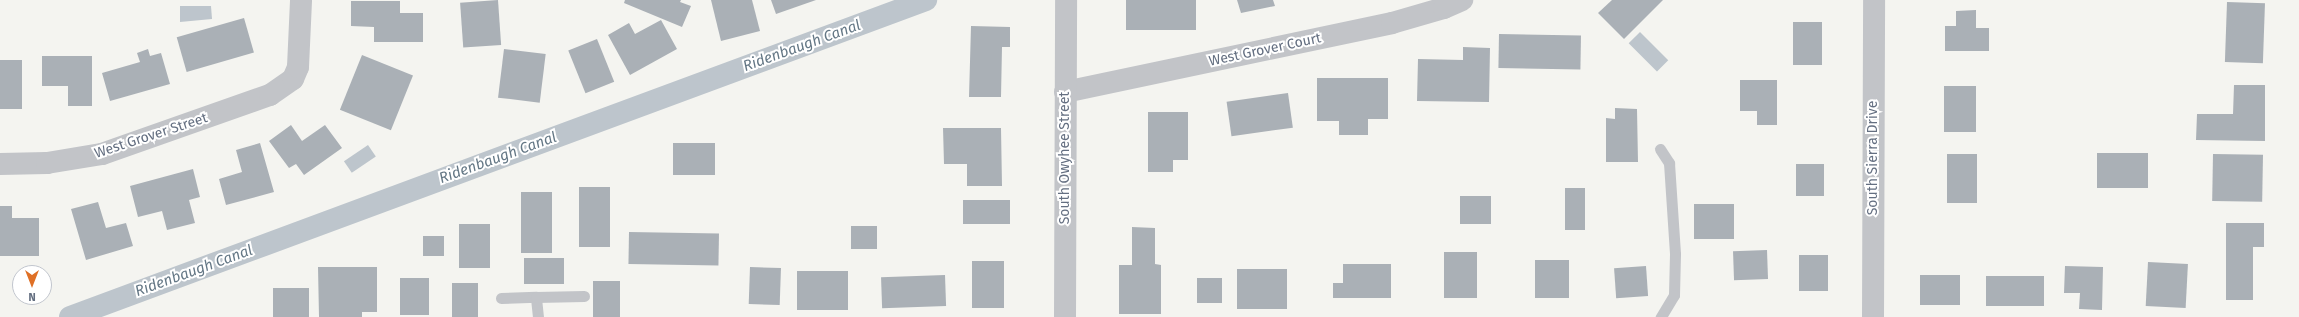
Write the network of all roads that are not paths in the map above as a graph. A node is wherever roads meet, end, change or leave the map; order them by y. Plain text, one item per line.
1 (301, 0) edge
2 (1066, 0) edge
3 (1462, 0) edge
4 (1874, 0) edge
5 (1065, 92) junction
6 (1660, 149) dead end
7 (0, 164) edge
8 (584, 296) dead end
9 (536, 297) junction
10 (502, 298) dead end
11 (538, 317) edge
12 (1065, 317) edge
13 (1661, 317) edge
14 (1873, 317) edge

1 - 7 street, West Grover Street
2 - 5 street, South Owyhee Street
3 - 5 street, West Grover Court
4 - 14 street, South Sierra Drive
5 - 12 street, South Owyhee Street
6 - 13 lane
8 - 9 lane
9 - 10 lane
9 - 11 lane

